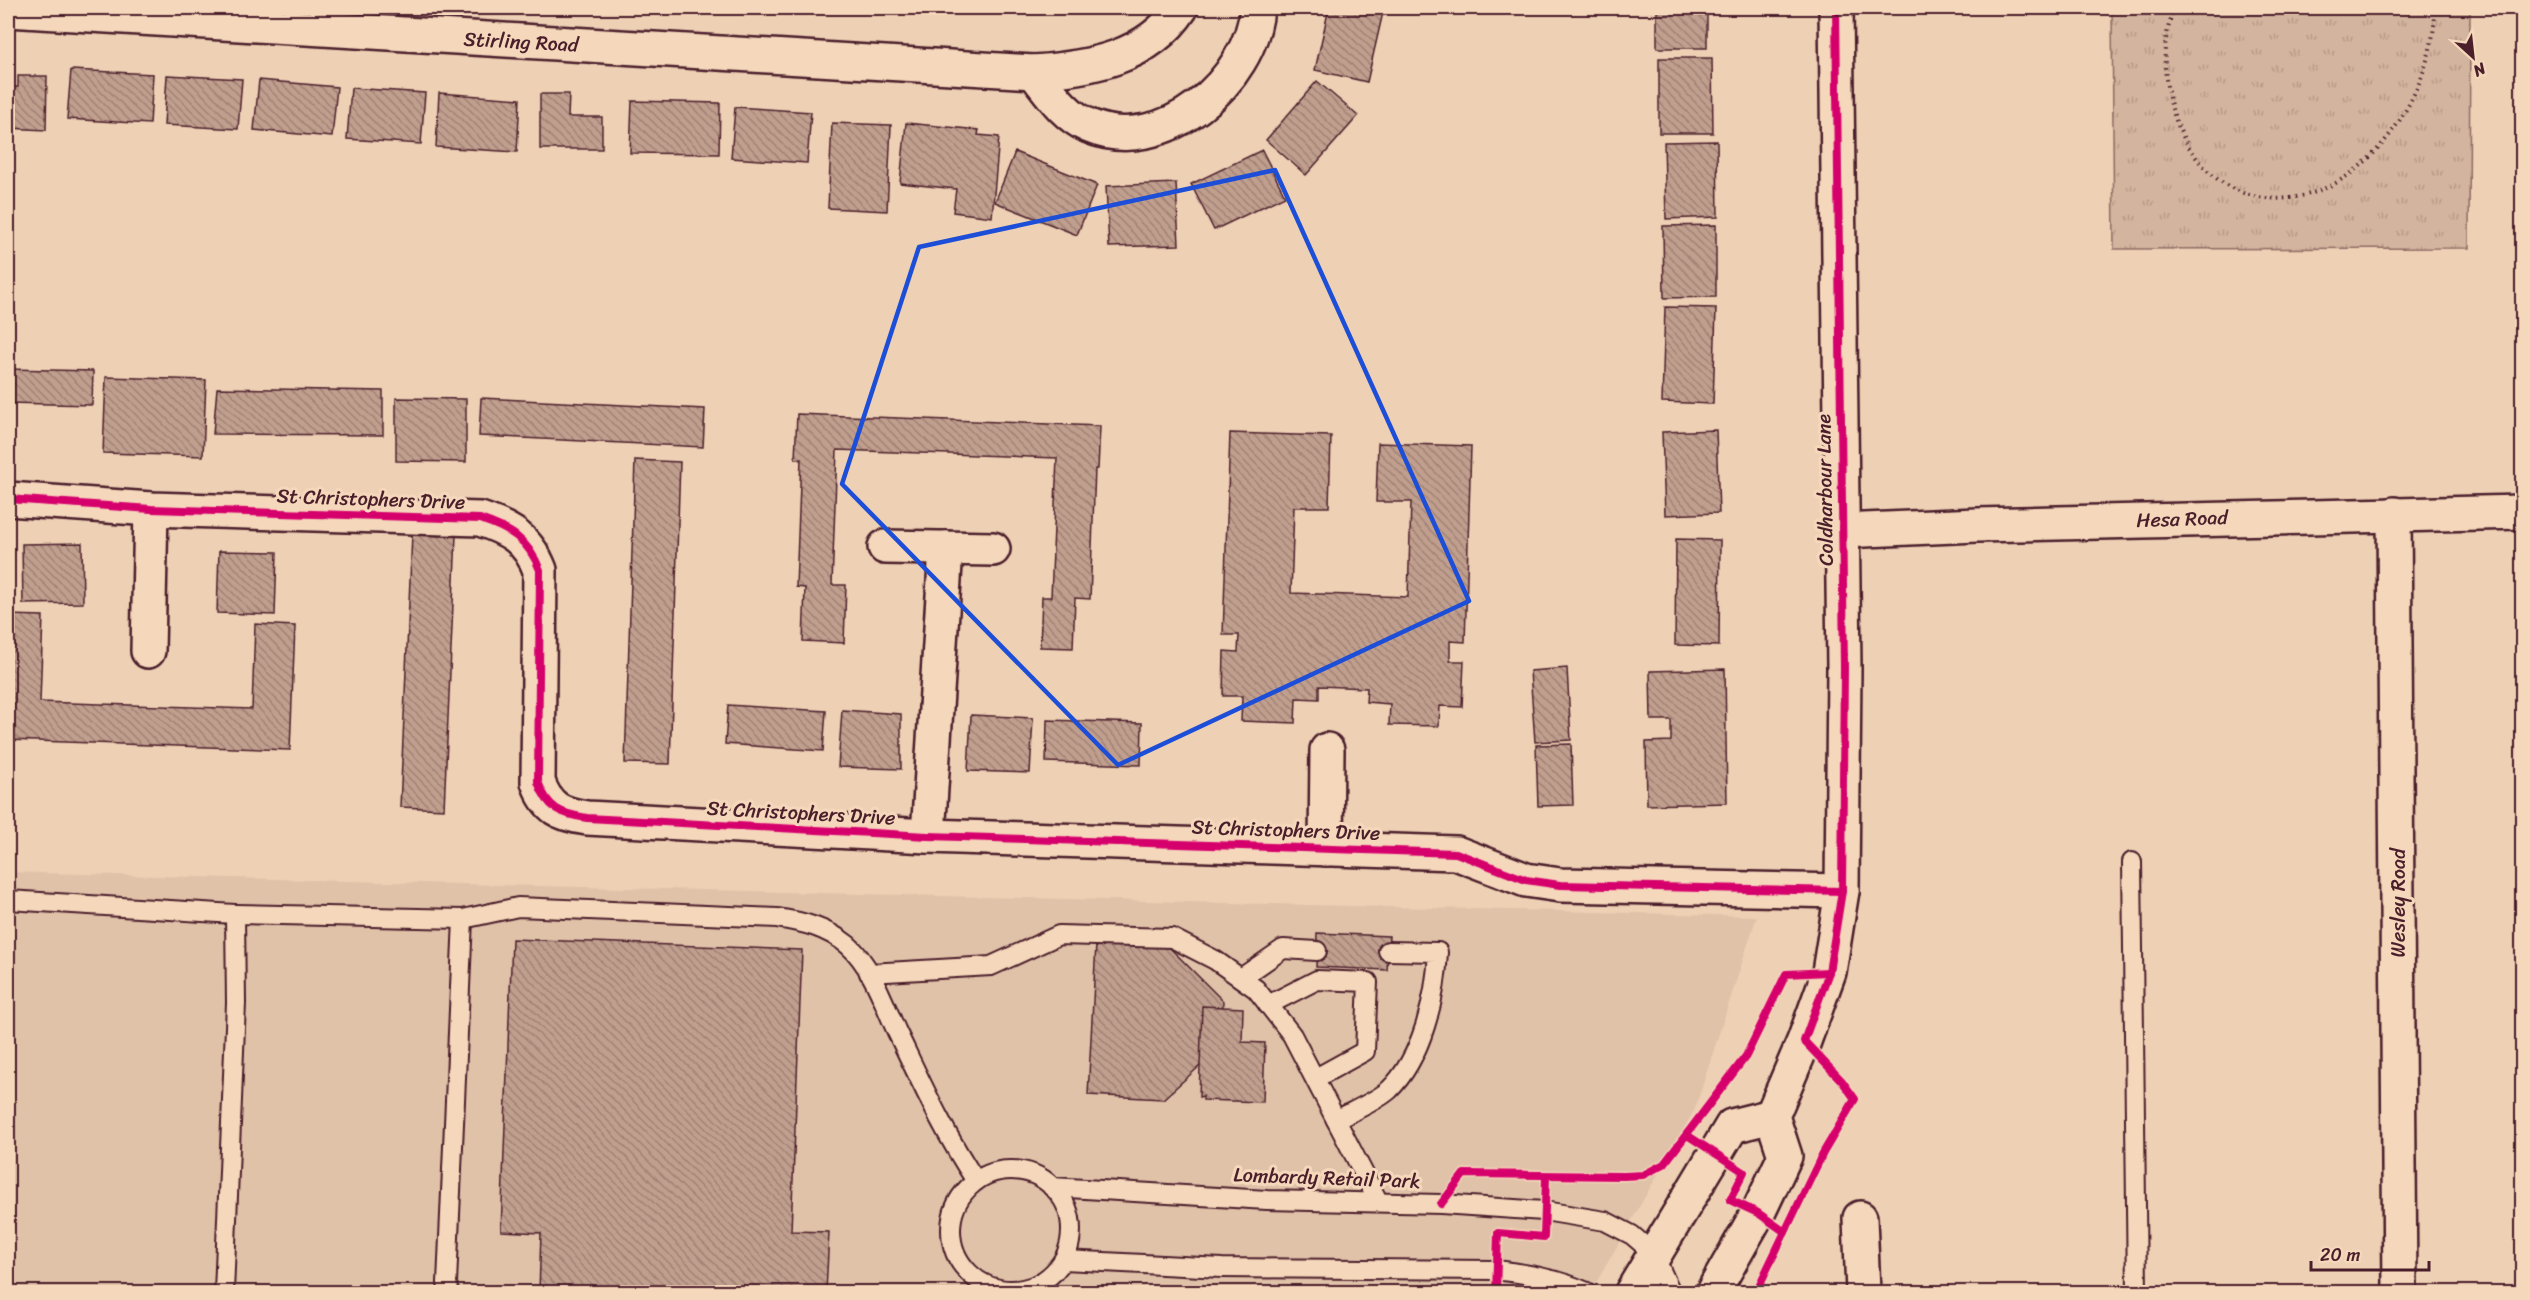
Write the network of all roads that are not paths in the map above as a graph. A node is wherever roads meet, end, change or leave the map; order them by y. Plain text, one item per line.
1 (1181, 8) edge
2 (1257, 8) edge
3 (1836, 8) edge
4 (8, 10) edge
5 (1034, 72) junction
6 (8, 499) edge
7 (151, 508) junction
8 (2523, 512) edge
9 (2394, 514) junction
10 (1842, 531) junction
11 (885, 547) dead end
12 (946, 548) junction
13 (993, 549) dead end
14 (148, 651) dead end
15 (1327, 750) dead end
16 (928, 836) junction
17 (1326, 849) junction
18 (2132, 862) dead end
19 (1842, 891) junction
20 (8, 900) edge
21 (235, 914) junction
22 (464, 919) junction
23 (1317, 951) dead end
24 (1388, 951) dead end
25 (869, 973) junction
26 (1240, 978) junction
27 (1268, 1005) junction
28 (1316, 1078) junction
29 (1772, 1116) junction
30 (1336, 1120) junction
31 (976, 1181) junction
32 (1052, 1187) junction
33 (1378, 1201) junction
34 (1860, 1218) dead end
35 (1653, 1253) junction
36 (1064, 1260) junction
37 (1010, 1291) edge
38 (224, 1293) edge
39 (449, 1293) edge
40 (1587, 1293) edge
41 (1632, 1293) edge
42 (1671, 1293) edge
43 (1713, 1293) edge
44 (1863, 1293) edge
45 (2137, 1293) edge
46 (2400, 1293) edge

1 - 5 street, Stirling Road
2 - 5 street
3 - 10 street, Coldharbour Lane
4 - 5 street, Stirling Road
6 - 7 street, St Christophers Drive
7 - 14 street
7 - 16 street, St Christophers Drive
8 - 9 street, Hesa Road
9 - 10 street, Hesa Road
9 - 46 street, Wesley Road
10 - 19 street, Coldharbour Lane
11 - 12 street
12 - 13 street
12 - 16 street
15 - 17 street
16 - 17 street, St Christophers Drive
17 - 19 street, St Christophers Drive
18 - 45 lane
19 - 29 street, Coldharbour Lane
20 - 21 lane
21 - 22 lane
21 - 38 lane
22 - 25 lane
22 - 39 lane
23 - 26 lane
24 - 30 lane
25 - 26 lane
25 - 31 lane
26 - 27 lane
27 - 28 lane
27 - 28 lane
28 - 30 lane
29 - 35 street
29 - 43 street
30 - 33 lane
31 - 32 lane
31 - 37 lane
32 - 33 lane, Lombardy Retail Park
32 - 36 lane
33 - 35 lane, Lombardy Retail Park
34 - 44 street
35 - 41 street
35 - 42 lane, Lombardy Retail Park
36 - 37 lane
36 - 40 lane

